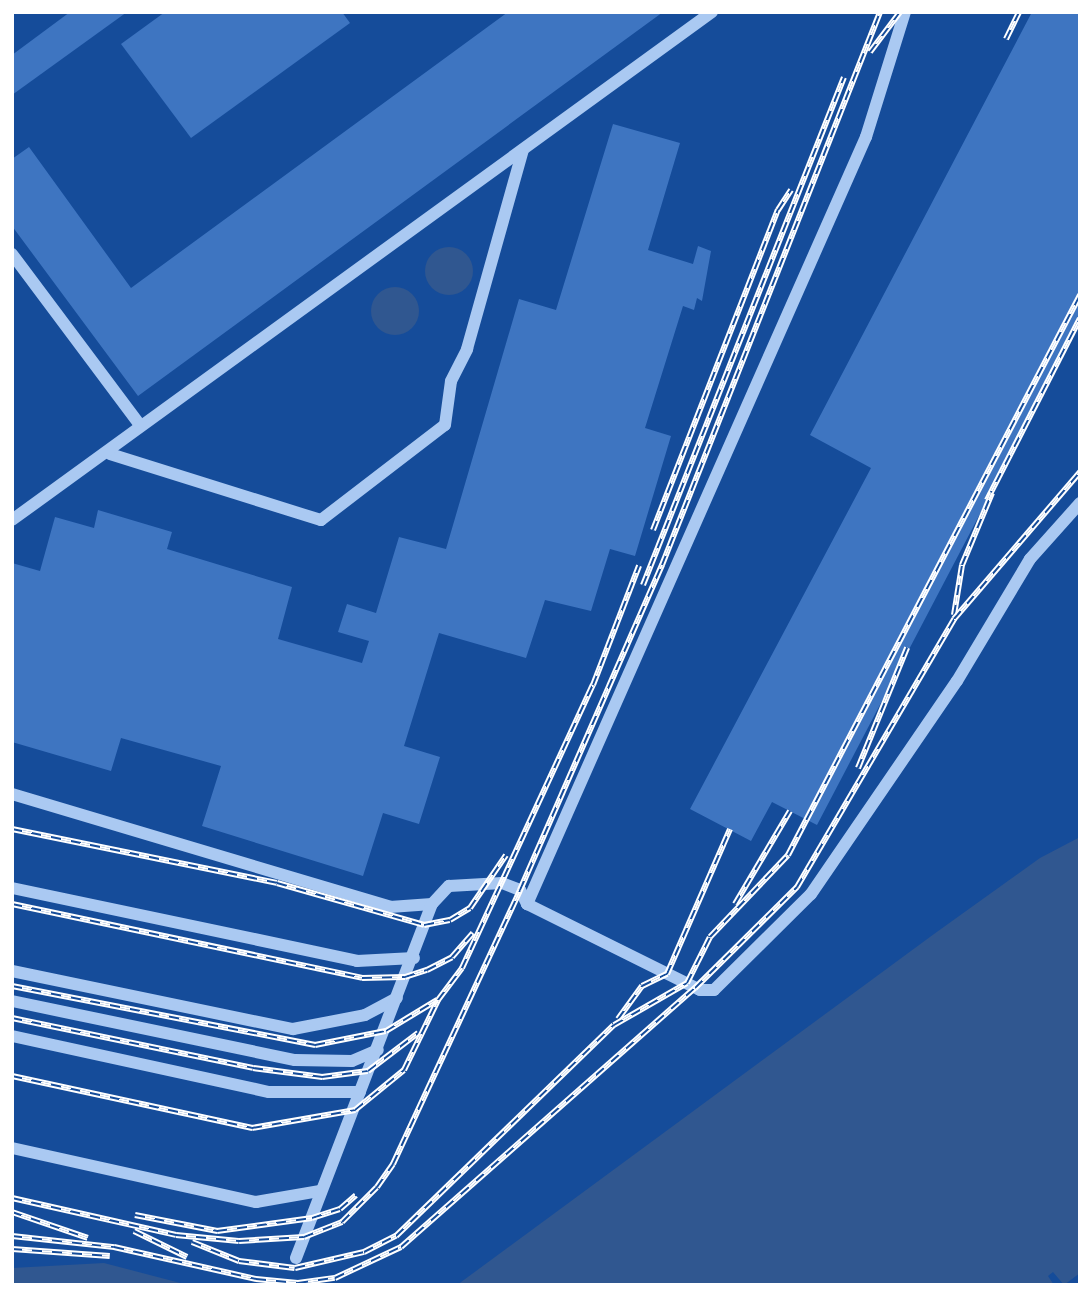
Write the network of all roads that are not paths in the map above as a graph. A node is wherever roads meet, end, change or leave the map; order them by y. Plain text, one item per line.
1 (712, 12) edge
2 (905, 12) edge
3 (523, 150) junction
4 (12, 254) edge
5 (140, 425) junction
6 (110, 454) junction
7 (1080, 503) edge
8 (12, 520) edge
9 (12, 793) edge
10 (12, 888) edge
11 (432, 904) junction
12 (527, 904) junction
13 (414, 958) junction
14 (12, 971) edge
15 (397, 998) junction
16 (12, 1001) edge
17 (12, 1035) edge
18 (378, 1050) junction
19 (360, 1092) junction
20 (12, 1148) edge
21 (320, 1191) junction
22 (296, 1258) dead end

1 - 3 street
2 - 12 street
3 - 5 street
3 - 6 street
4 - 5 street
5 - 6 street
6 - 8 street
7 - 12 street
9 - 11 street
10 - 13 street
11 - 12 street
11 - 13 street
13 - 15 street
14 - 15 street
15 - 18 street
16 - 18 street
17 - 19 street
18 - 19 street
19 - 21 street
20 - 21 street
21 - 22 street

